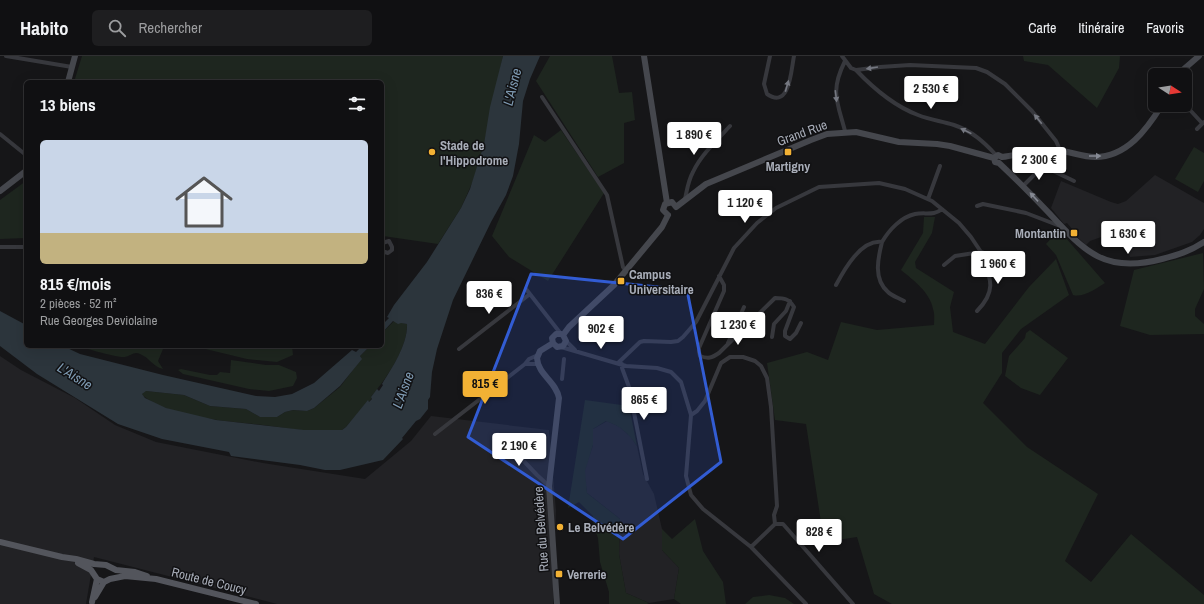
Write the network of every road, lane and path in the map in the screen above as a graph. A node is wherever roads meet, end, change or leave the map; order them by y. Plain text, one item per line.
1 (6, 56) edge
2 (75, 56) edge
3 (644, 56) edge
4 (770, 56) edge
5 (794, 56) edge
6 (842, 56) edge
7 (1199, 56) edge
8 (845, 61) junction
9 (72, 67) junction
10 (1185, 68) edge
11 (856, 70) junction
12 (69, 80) edge
13 (542, 97) dead end
14 (1158, 112) edge
15 (1192, 112) edge
16 (1203, 122) edge
17 (730, 126) dead end
18 (1197, 128) dead end
19 (844, 132) junction
20 (0, 134) edge
21 (1060, 150) junction
22 (1032, 152) junction
23 (24, 153) edge
24 (997, 157) junction
25 (1044, 165) junction
26 (940, 166) dead end
27 (24, 173) edge
28 (1074, 181) dead end
29 (1023, 186) junction
30 (0, 191) edge
31 (685, 199) junction
32 (928, 199) junction
33 (667, 203) junction
34 (977, 206) dead end
35 (676, 207) junction
36 (942, 209) junction
37 (668, 215) junction
38 (1060, 226) junction
39 (882, 242) junction
40 (1204, 242) edge
41 (384, 243) edge
42 (0, 247) edge
43 (24, 247) edge
44 (384, 252) edge
45 (981, 252) junction
46 (944, 265) dead end
47 (626, 271) junction
48 (1011, 272) dead end
49 (719, 276) junction
50 (836, 285) dead end
51 (526, 288) dead end
52 (530, 294) junction
53 (790, 301) junction
54 (904, 301) dead end
55 (744, 307) dead end
56 (977, 311) dead end
57 (801, 323) dead end
58 (563, 336) junction
59 (772, 337) dead end
60 (553, 343) junction
61 (727, 346) junction
62 (561, 347) junction
63 (459, 349) dead end
64 (576, 350) junction
65 (538, 355) junction
66 (564, 358) dead end
67 (525, 364) junction
68 (537, 364) junction
69 (620, 364) junction
70 (562, 379) dead end
71 (692, 415) junction
72 (435, 434) dead end
73 (498, 434) dead end
74 (647, 479) dead end
75 (549, 486) junction
76 (775, 524) junction
77 (0, 542) edge
78 (750, 547) junction
79 (62, 557) junction
80 (101, 565) junction
81 (110, 568) junction
82 (96, 576) junction
83 (156, 579) junction
84 (107, 580) junction
85 (91, 603) edge
86 (256, 604) edge
87 (557, 604) edge
88 (806, 604) edge
89 (853, 604) edge

1 - 9 street
2 - 9 street
3 - 33 street
4 -> 5 street
6 - 8 street
7 - 10 street
8 - 11 street
8 -> 19 street
9 - 12 street
21 -> 11 street
24 -> 11 street
13 - 47 street
21 -> 14 street
15 - 16 street
16 - 18 street
17 - 31 street
19 - 24 street, Grand Rue
19 - 31 street, Grand Rue
20 - 23 street
21 - 22 street
22 - 24 street
22 - 25 street
24 - 29 street
25 - 28 street
25 - 29 street
26 - 32 street
27 - 30 street
38 -> 29 street
31 - 35 street, Grand Rue
32 - 36 street
32 - 49 street
33 - 35 street
33 - 37 street
34 - 38 street
35 - 37 street
36 - 39 street
36 - 45 street
37 - 47 street
38 - 40 street
39 - 50 street
39 - 54 street
41 - 44 street
42 - 43 street
45 - 46 street
45 - 48 street
45 - 56 street
47 - 58 street
49 - 61 street
49 - 69 street
51 - 52 street
52 - 58 street
52 - 63 street
53 - 57 street
53 - 59 street
53 - 61 street
55 - 61 street
58 - 60 street
58 - 62 street
58 - 64 street
60 - 62 street
60 - 65 street
62 - 64 street
64 - 69 street
65 - 67 street
65 - 68 street
66 - 70 street
67 - 68 street
67 - 72 street
68 - 75 street, Rue du Belvédère
69 - 71 street
69 - 74 street
71 - 76 street
71 - 78 street
73 - 75 street
75 - 87 street, Rue du Belvédère
76 - 78 street
76 - 89 street
77 - 79 main road
78 - 88 street
79 - 80 main road
79 - 82 main road
80 - 81 main road
80 - 82 main road
81 - 83 main road, Route de Coucy
81 - 84 main road
82 - 84 main road
82 - 85 main road
83 - 84 main road, Route de Coucy
83 - 86 main road, Route de Coucy
84 - 85 main road

